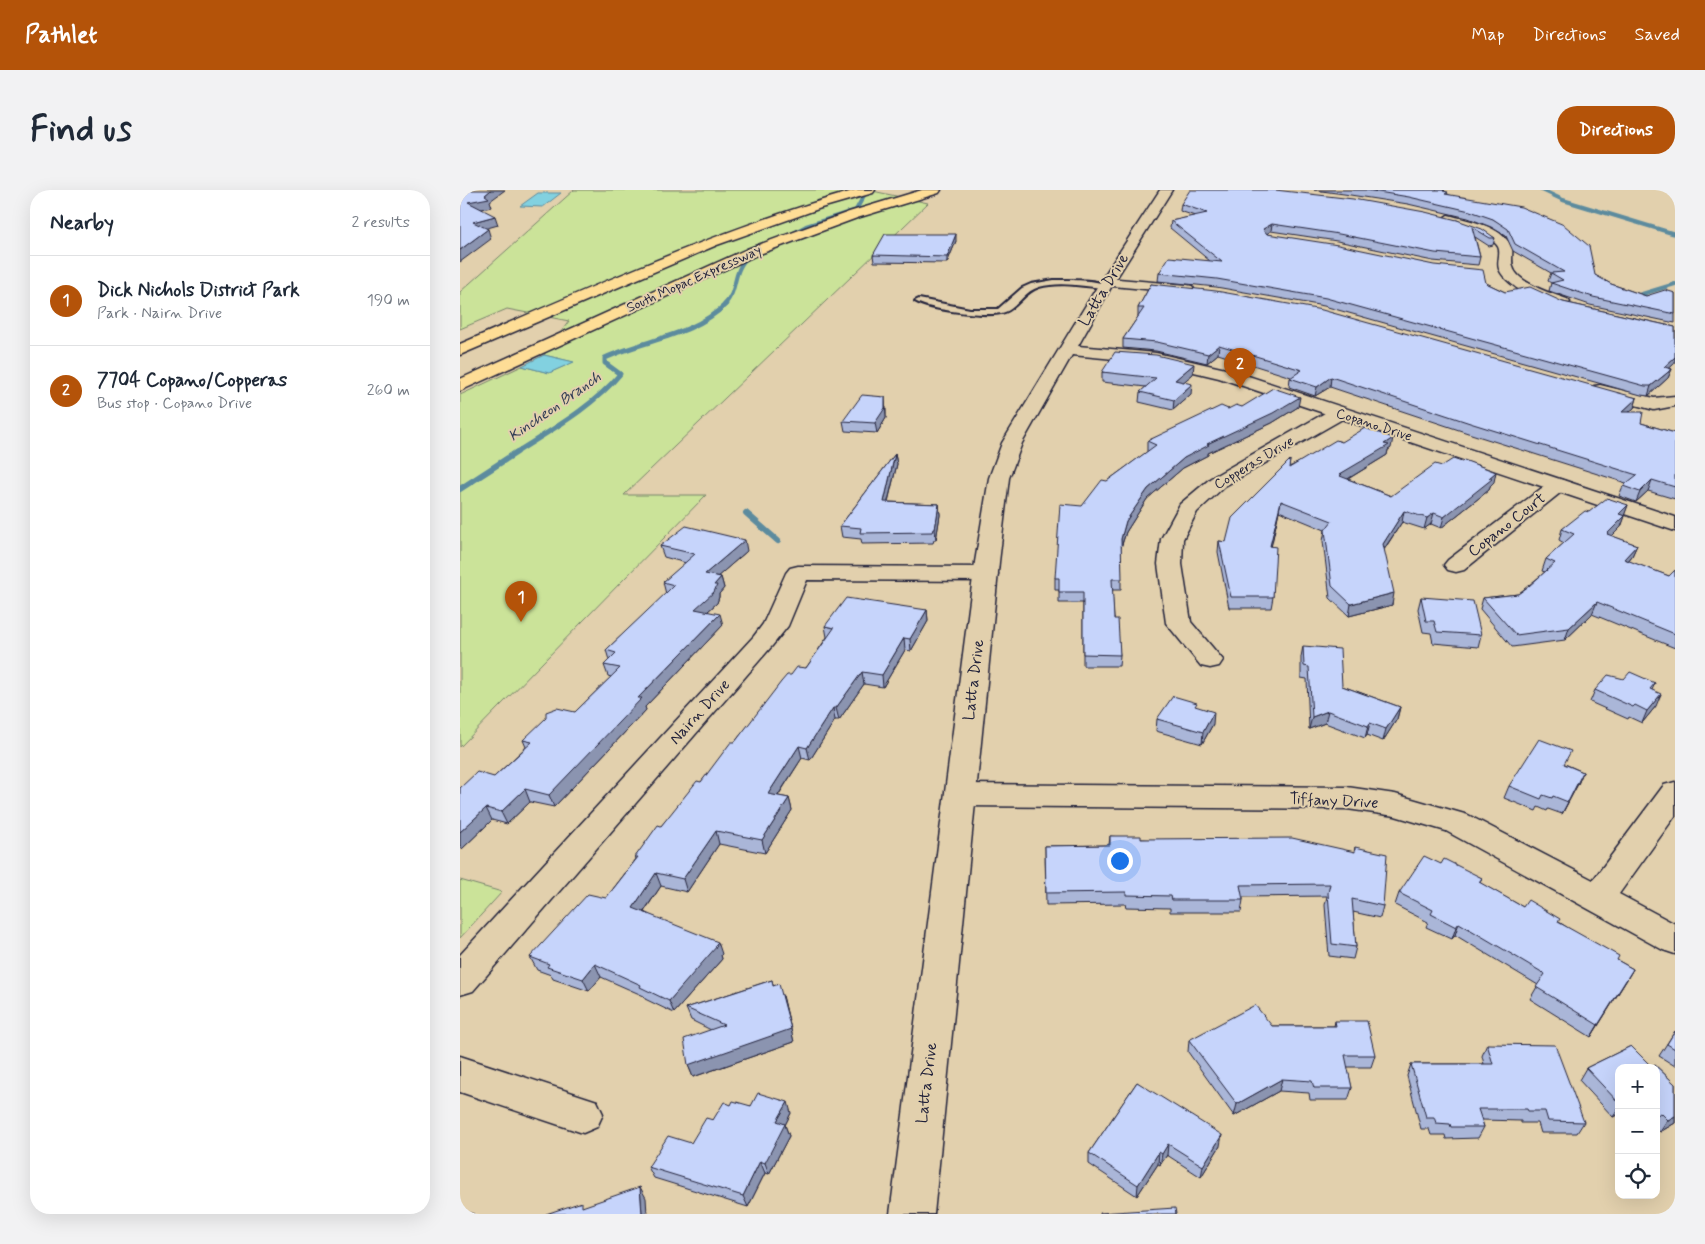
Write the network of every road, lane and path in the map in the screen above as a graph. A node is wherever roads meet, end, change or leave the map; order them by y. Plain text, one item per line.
1 (869, 190) edge
2 (935, 190) edge
3 (1166, 190) edge
4 (1431, 215) edge
5 (1105, 284) junction
6 (1199, 290) edge
7 (919, 301) dead end
8 (1578, 307) edge
9 (460, 350) edge
10 (1068, 350) junction
11 (460, 386) edge
12 (1582, 386) edge
13 (1675, 401) edge
14 (1339, 413) junction
15 (1558, 485) junction
16 (1675, 524) edge
17 (1456, 565) dead end
18 (986, 574) junction
19 (1210, 660) dead end
20 (1675, 793) edge
21 (961, 795) junction
22 (1598, 898) junction
23 (1675, 940) edge
24 (460, 980) edge
25 (460, 1074) edge
26 (583, 1114) dead end
27 (912, 1214) edge

1 - 9 highway, South Mopac Expressway
2 - 11 highway, South Mopac Expressway
3 - 5 street, Latta Drive
4 - 8 street
5 - 6 street
5 - 7 lane
5 - 10 street, Latta Drive
10 - 14 street, Copano Drive
10 - 18 street, Latta Drive
12 - 13 street
14 - 15 street, Copano Drive
14 - 19 street, Copperas Drive
15 - 16 street, Copano Drive
15 - 17 street, Copano Court
18 - 21 street, Latta Drive
18 - 24 street, Nairn Drive
20 - 22 street
21 - 22 street, Tiffany Drive
21 - 27 street, Latta Drive
22 - 23 street, Tiffany Drive
25 - 26 street

